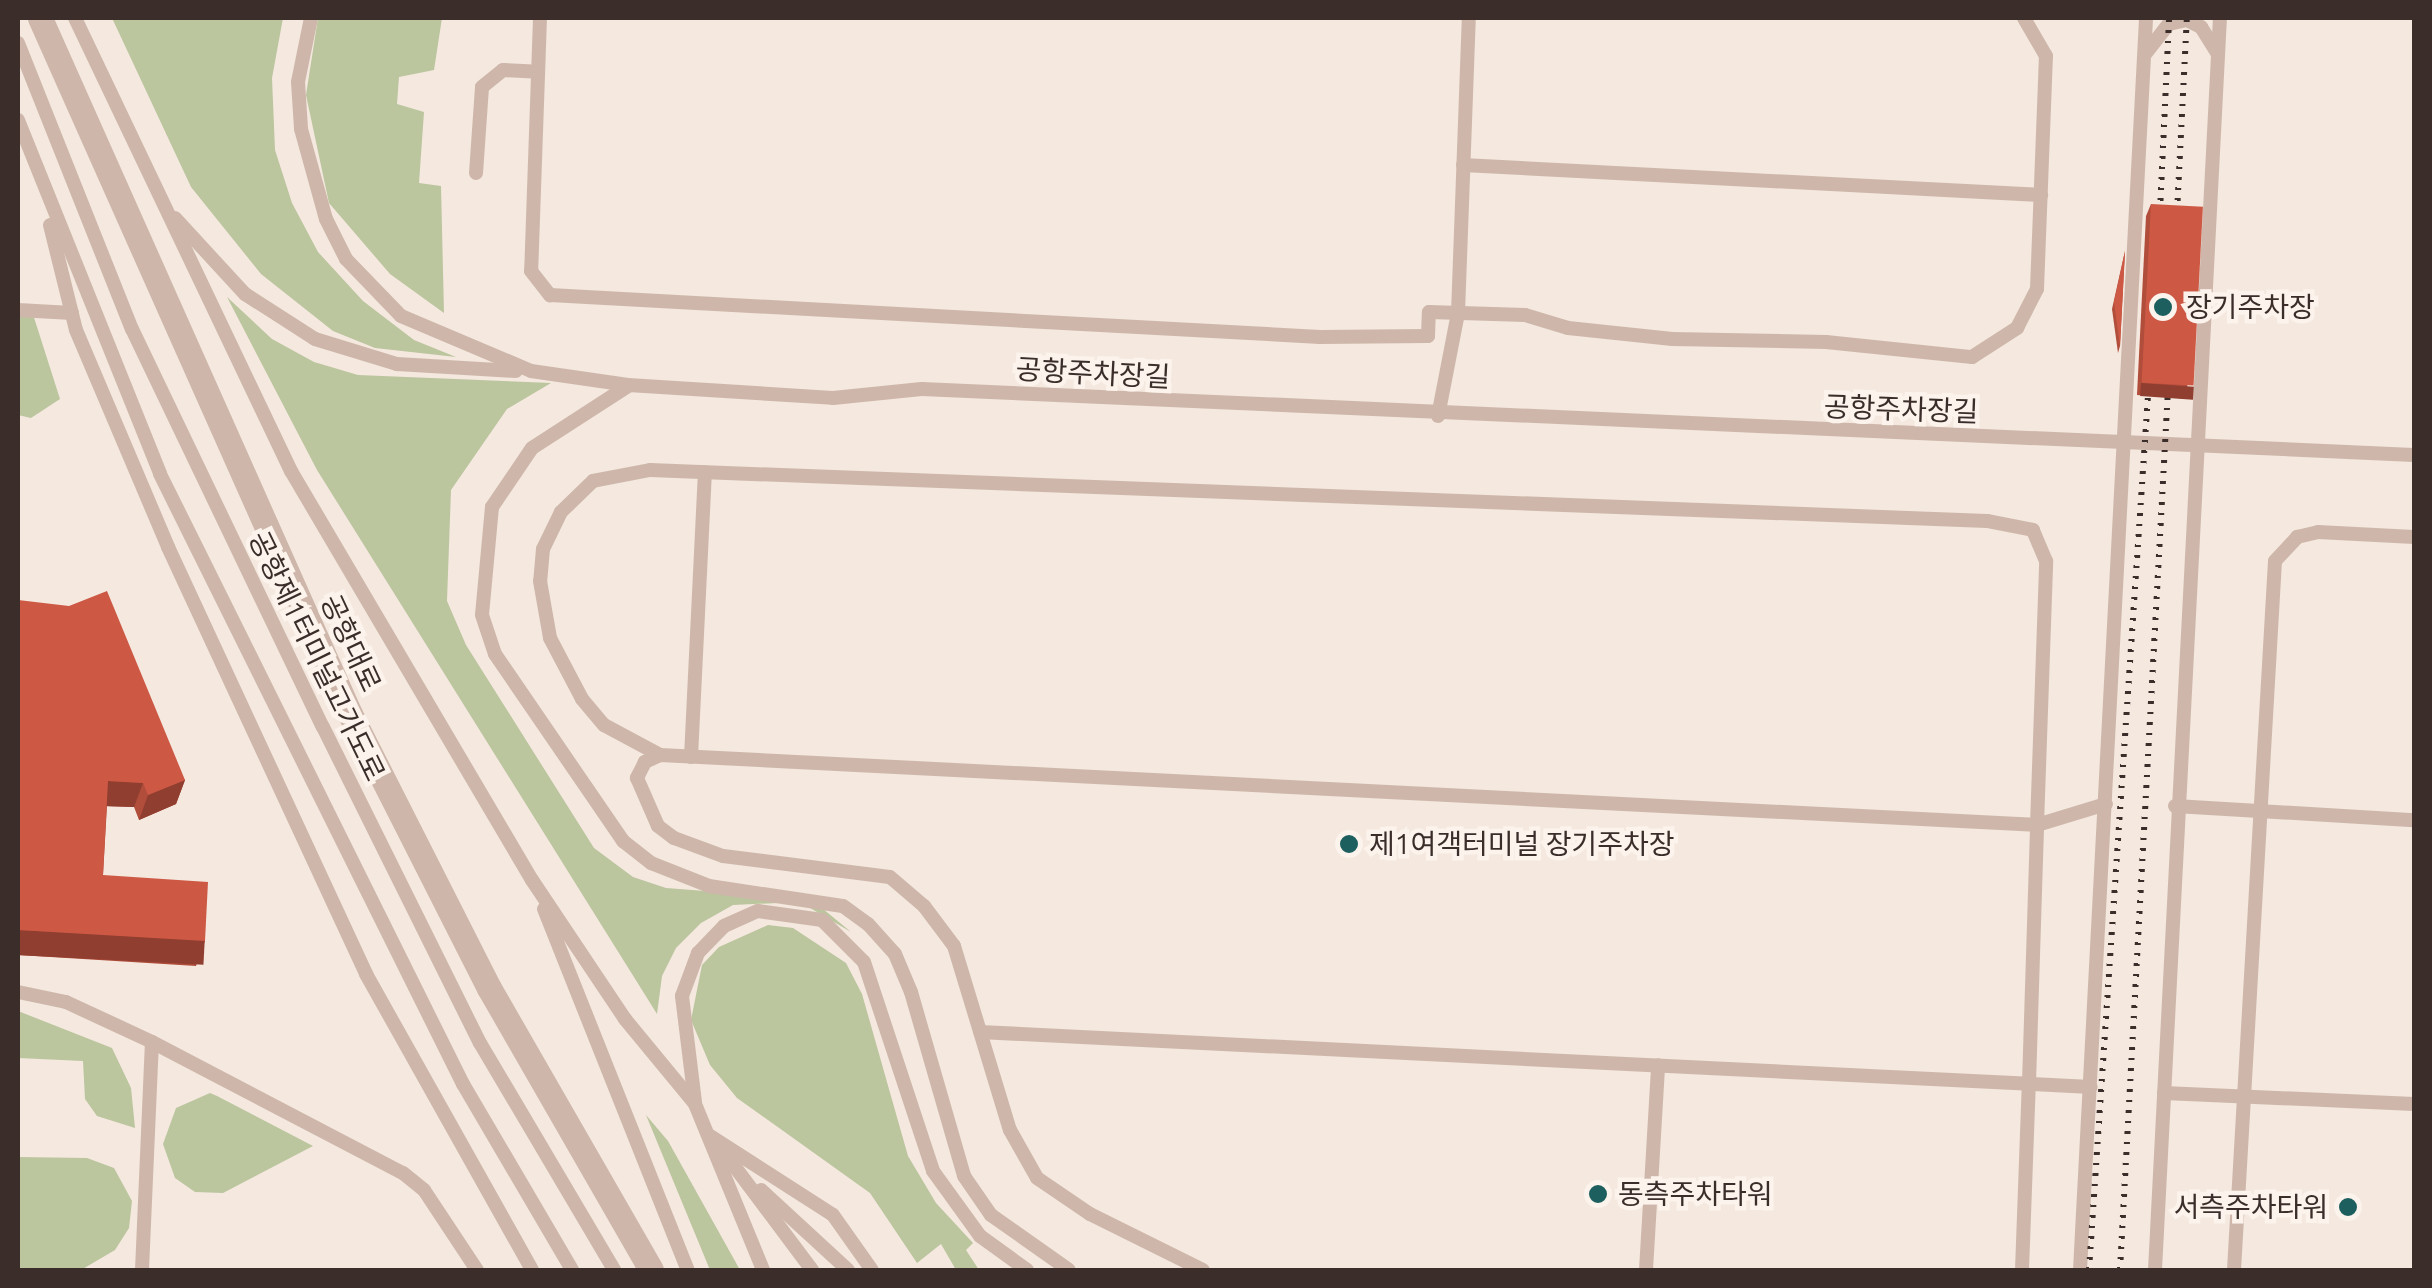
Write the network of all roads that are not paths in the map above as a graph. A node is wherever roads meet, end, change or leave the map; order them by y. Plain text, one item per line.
1 (40, 18) edge
2 (75, 18) edge
3 (311, 18) edge
4 (540, 18) edge
5 (1469, 18) edge
6 (2024, 18) edge
7 (2146, 18) edge
8 (2220, 18) edge
9 (18, 43) edge
10 (2146, 53) junction
11 (2217, 54) junction
12 (538, 72) junction
13 (18, 120) edge
14 (1463, 165) junction
15 (142, 166) junction
16 (476, 173) dead end
17 (38, 176) junction
18 (2041, 195) junction
19 (18, 310) edge
20 (72, 313) junction
21 (1458, 314) junction
22 (531, 371) junction
23 (628, 385) junction
24 (1438, 416) junction
25 (2125, 441) junction
26 (2197, 444) junction
27 (2414, 455) edge
28 (705, 472) junction
29 (2414, 538) edge
30 (660, 756) junction
31 (691, 757) junction
32 (2106, 804) junction
33 (2174, 806) junction
34 (2262, 811) junction
35 (2414, 820) edge
36 (2038, 825) junction
37 (532, 880) junction
38 (18, 992) edge
39 (980, 1032) junction
40 (152, 1042) junction
41 (1658, 1065) junction
42 (2028, 1084) junction
43 (2091, 1086) junction
44 (2164, 1093) junction
45 (2246, 1096) junction
46 (695, 1104) junction
47 (2414, 1104) edge
48 (709, 1136) junction
49 (735, 1165) junction
50 (2082, 1266) edge
51 (2154, 1268) edge
52 (142, 1270) edge
53 (476, 1270) edge
54 (532, 1270) edge
55 (572, 1270) edge
56 (614, 1270) edge
57 (651, 1270) edge
58 (688, 1270) edge
59 (762, 1270) edge
60 (812, 1270) edge
61 (848, 1270) edge
62 (872, 1270) edge
63 (1027, 1270) edge
64 (1069, 1270) edge
65 (1203, 1270) edge
66 (1646, 1270) edge
67 (2022, 1270) edge
68 (2234, 1270) edge

1 - 57 street, 공항대로
2 - 15 lane
3 - 22 lane, 공항주차장길
4 - 12 lane
5 - 14 lane
6 - 18 lane
7 - 10 lane
8 - 11 lane
9 - 56 lane, 공항제1터미널고가도로
10 - 11 lane
10 - 25 lane
11 - 26 lane
12 - 16 lane
12 - 21 lane
13 - 17 lane
14 - 18 lane
14 - 21 lane
15 - 22 lane
15 - 37 lane
17 - 20 lane
17 - 55 lane
18 - 21 lane
19 - 20 lane
20 - 54 lane
21 - 24 lane
22 - 23 lane, 공항주차장길
23 - 24 lane, 공항주차장길
23 - 64 lane
24 - 25 lane, 공항주차장길
25 - 26 lane, 공항주차장길
25 - 32 lane
26 - 27 lane, 공항주차장길
26 - 33 lane
28 - 30 lane
28 - 31 lane
28 - 36 lane
29 - 34 lane
30 - 31 lane
30 - 39 lane
31 - 36 lane
32 - 36 lane
32 - 43 lane
33 - 34 lane
33 - 44 lane
34 - 35 lane
34 - 45 lane
36 - 42 lane
37 - 46 lane
37 - 58 lane
38 - 40 lane
39 - 41 lane
39 - 65 lane
40 - 52 lane
40 - 53 lane
41 - 42 lane
41 - 66 lane
42 - 43 lane
42 - 67 lane
43 - 50 lane
44 - 45 lane
44 - 51 lane
45 - 47 lane
45 - 68 lane
46 - 48 lane
46 - 63 lane
48 - 49 lane
48 - 59 lane
48 - 62 lane
49 - 60 lane
49 - 61 lane

